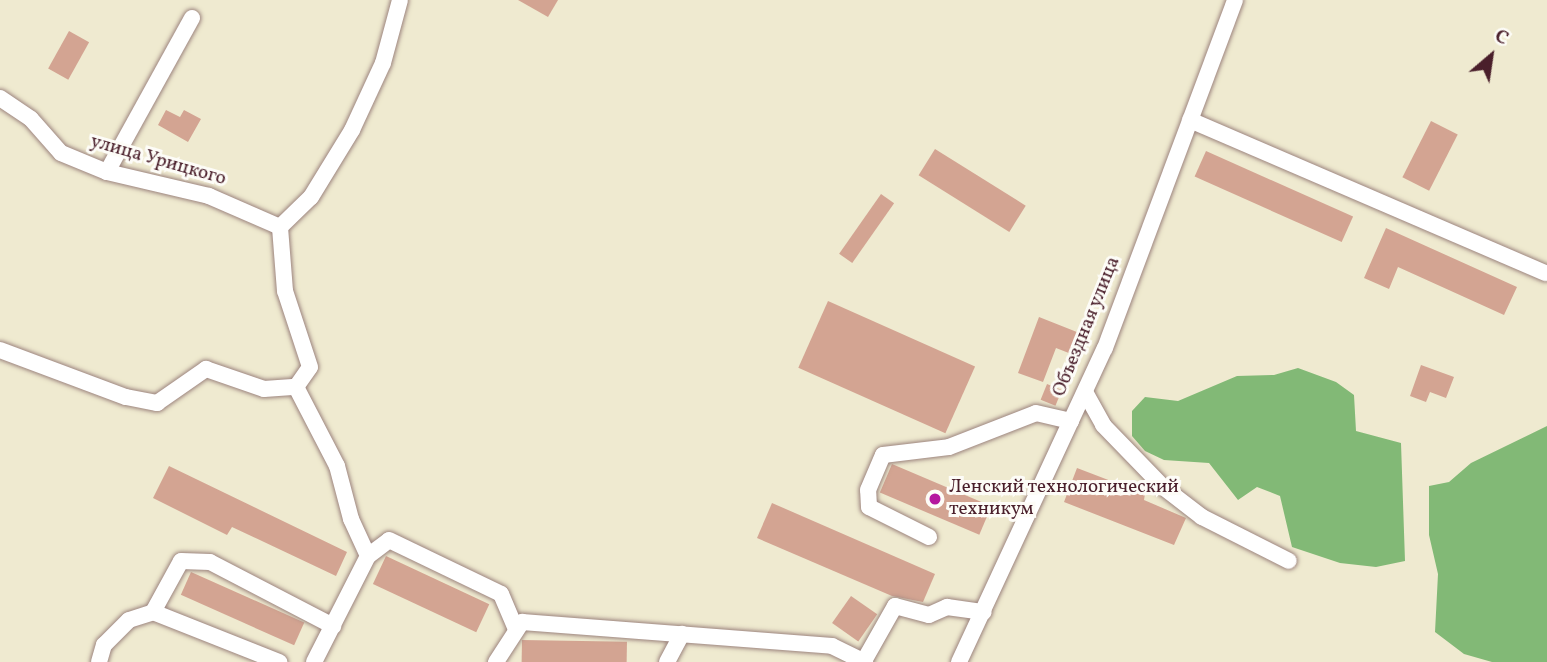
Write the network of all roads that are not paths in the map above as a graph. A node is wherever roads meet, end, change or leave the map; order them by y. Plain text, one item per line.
1 (400, 0) edge
2 (1235, 0) edge
3 (192, 18) dead end
4 (0, 99) edge
5 (1190, 120) junction
6 (107, 172) junction
7 (281, 227) junction
8 (1546, 273) edge
9 (0, 350) edge
10 (296, 387) junction
11 (1084, 392) junction
12 (1071, 421) junction
13 (929, 537) dead end
14 (368, 556) junction
15 (1289, 561) dead end
16 (153, 612) junction
17 (985, 612) junction
18 (333, 626) junction
19 (516, 630) junction
20 (682, 634) junction
21 (865, 660) edge
22 (99, 662) edge
23 (279, 662) edge
24 (314, 662) edge
25 (496, 662) edge
26 (667, 662) edge
27 (959, 662) edge

1 - 7 street
2 - 5 street, Объездная улица
3 - 6 street
4 - 6 street, улица Урицкого
5 - 8 street
5 - 11 street, Объездная улица
6 - 7 street, улица Урицкого
7 - 10 street
9 - 10 street
10 - 14 street
11 - 12 street, Объездная улица
11 - 15 street
12 - 13 street
12 - 17 street, Объездная улица
14 - 18 street
14 - 19 street
16 - 18 street
16 - 22 street
16 - 23 street
17 - 21 street
17 - 27 street, Объездная улица
18 - 24 street
19 - 20 street
19 - 25 street
20 - 21 street
20 - 26 street

